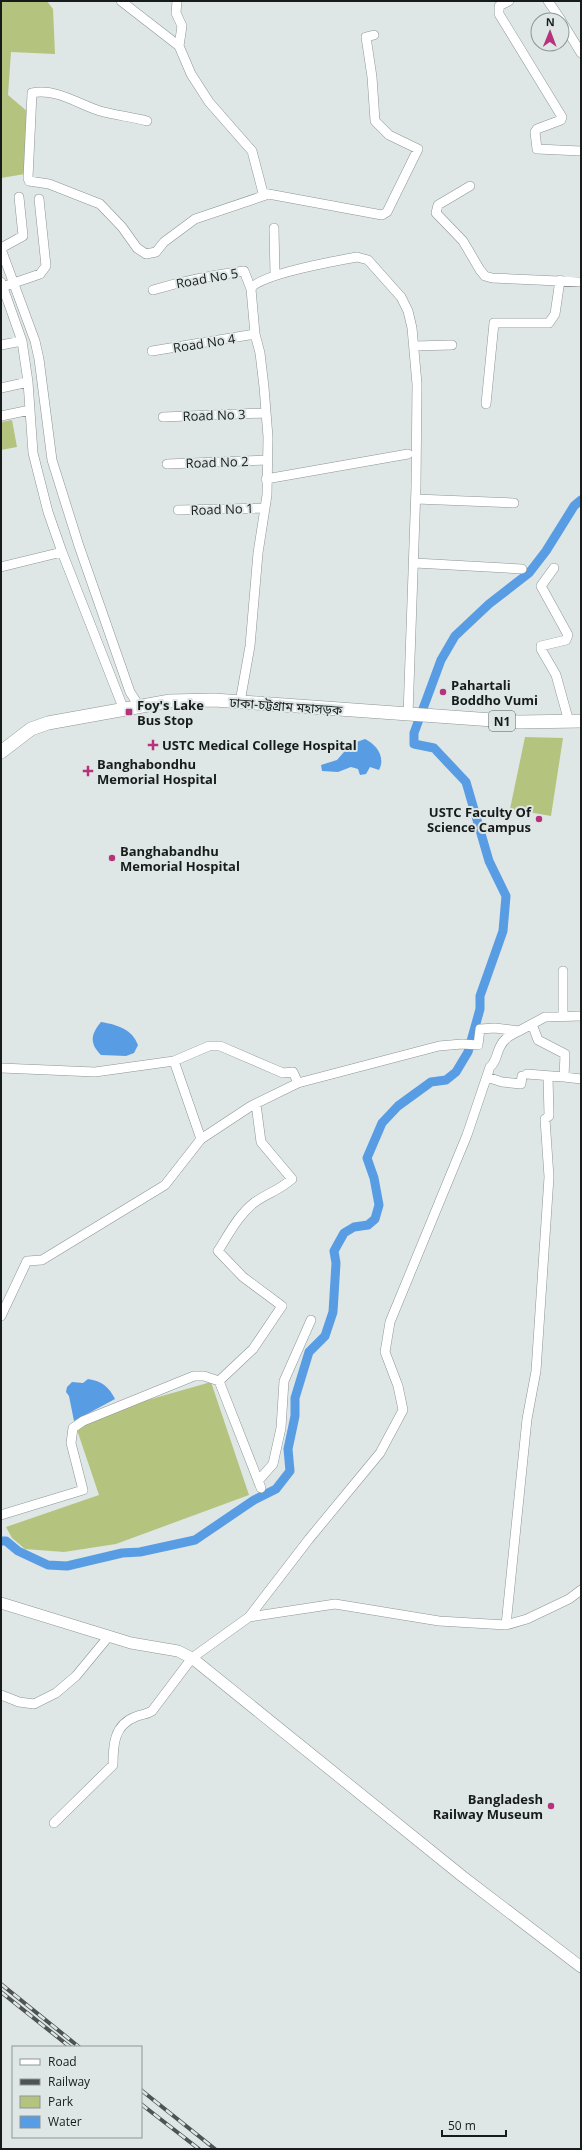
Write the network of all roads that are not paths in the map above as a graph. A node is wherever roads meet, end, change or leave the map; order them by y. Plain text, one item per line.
1 (121, 1) edge
2 (177, 1) edge
3 (509, 1) edge
4 (548, 1) edge
5 (555, 12) edge
6 (570, 35) edge
7 (374, 36) dead end
8 (180, 46) junction
9 (581, 53) edge
10 (147, 120) dead end
11 (581, 151) edge
12 (470, 186) dead end
13 (266, 195) junction
14 (20, 197) dead end
15 (39, 199) dead end
16 (274, 228) dead end
17 (1, 248) edge
18 (275, 275) junction
19 (560, 280) junction
20 (581, 282) edge
21 (14, 283) junction
22 (2, 284) edge
23 (251, 288) junction
24 (153, 290) dead end
25 (255, 334) junction
26 (22, 341) junction
27 (1, 345) edge
28 (452, 345) dead end
29 (414, 346) junction
30 (152, 351) dead end
31 (28, 382) junction
32 (1, 388) edge
33 (486, 404) dead end
34 (30, 410) junction
35 (265, 413) junction
36 (1, 416) edge
37 (163, 417) dead end
38 (408, 454) dead end
39 (267, 460) junction
40 (167, 464) dead end
41 (266, 479) junction
42 (416, 499) junction
43 (514, 503) dead end
44 (265, 508) junction
45 (178, 510) dead end
46 (62, 552) junction
47 (415, 563) junction
48 (1, 567) edge
49 (554, 568) dead end
50 (522, 569) dead end
51 (240, 702) junction
52 (138, 706) junction
53 (124, 710) junction
54 (415, 715) junction
55 (575, 722) edge
56 (1, 752) edge
57 (563, 971) dead end
58 (563, 1016) junction
59 (581, 1016) edge
60 (532, 1024) junction
61 (519, 1031) junction
62 (174, 1061) junction
63 (1, 1068) edge
64 (548, 1076) junction
65 (487, 1077) junction
66 (564, 1077) junction
67 (581, 1079) edge
68 (298, 1082) junction
69 (256, 1104) junction
70 (201, 1139) junction
71 (1, 1316) edge
72 (311, 1320) dead end
73 (219, 1381) junction
74 (1, 1515) edge
75 (581, 1590) edge
76 (1, 1604) edge
77 (249, 1617) junction
78 (506, 1625) junction
79 (109, 1636) junction
80 (192, 1658) junction
81 (1, 1695) edge
82 (54, 1824) dead end
83 (581, 1967) edge

1 - 8 street
2 - 8 street
3 - 11 street
4 - 5 street
6 - 9 street
7 - 13 street
8 - 13 street
10 - 13 street
12 - 19 street
14 - 17 street
15 - 21 street
16 - 18 street
17 - 21 street
18 - 23 street
18 - 29 street
19 - 20 street
19 - 33 street
21 - 22 street
21 - 52 street
22 - 26 street
23 - 24 street, Road No 5
23 - 25 street
25 - 30 street, Road No 4
25 - 35 street
26 - 27 street
26 - 31 street
28 - 29 street
29 - 42 street
31 - 32 street
31 - 34 street
34 - 36 street
34 - 46 street
35 - 37 street, Road No 3
35 - 39 street
38 - 41 street
39 - 40 street, Road No 2
39 - 41 street
41 - 44 street
42 - 43 street
42 - 47 street
44 - 45 street, Road No 1
44 - 51 street
46 - 48 street
46 - 53 street
47 - 50 street
47 - 54 street
49 - 55 street
51 - 52 highway, ঢাকা-চট্টগ্রাম মহাসড়ক / N1
51 - 54 highway, ঢাকা-চট্টগ্রাম মহাসড়ক / N1
52 - 53 highway, ঢাকা-চট্টগ্রাম মহাসড়ক / N1
53 - 56 highway, ঢাকা-চট্টগ্রাম মহাসড়ক / N1
54 - 55 highway, ঢাকা-চট্টগ্রাম মহাসড়ক / N1
57 - 58 street
58 - 59 street
58 - 60 street
60 - 61 street
60 - 66 street
61 - 65 street
61 - 68 street
62 - 63 street
62 - 68 street
62 - 70 street
64 - 65 street
64 - 66 street
64 - 78 street
65 - 77 street
66 - 67 street
68 - 69 street
69 - 70 street
69 - 73 street
70 - 71 street
72 - 73 street
73 - 74 street
75 - 78 street
76 - 79 main road
77 - 78 street
77 - 80 street
79 - 80 main road
79 - 81 street
80 - 82 street
80 - 83 main road

